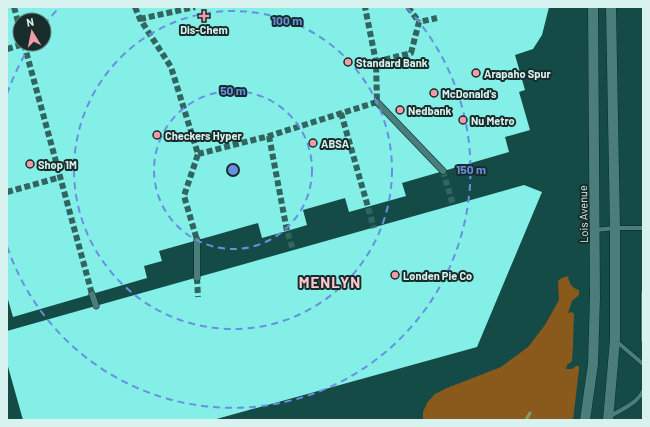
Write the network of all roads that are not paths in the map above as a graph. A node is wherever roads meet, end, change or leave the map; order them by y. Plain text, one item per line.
1 (593, 7) edge
2 (611, 7) edge
3 (593, 41) junction
4 (611, 41) junction
5 (377, 102) dead end
6 (443, 171) tunnel mouth
7 (615, 228) junction
8 (643, 228) edge
9 (595, 230) junction
10 (197, 240) tunnel mouth
11 (197, 278) tunnel mouth
12 (643, 292) edge
13 (92, 294) tunnel mouth
14 (96, 306) dead end
15 (615, 340) junction
16 (643, 342) edge
17 (643, 364) edge
18 (643, 391) edge
19 (608, 419) edge
20 (585, 420) edge

1 - 3 street, Lois Avenue
2 - 4 street
3 - 4 street
3 - 9 street, Lois Avenue
4 - 7 street
5 - 6 street
7 - 8 lane
7 - 9 lane
7 - 15 street
9 - 20 street, Lois Avenue
10 - 11 street
12 - 16 lane
13 - 14 street
15 - 17 lane
15 - 19 street
18 - 19 lane

